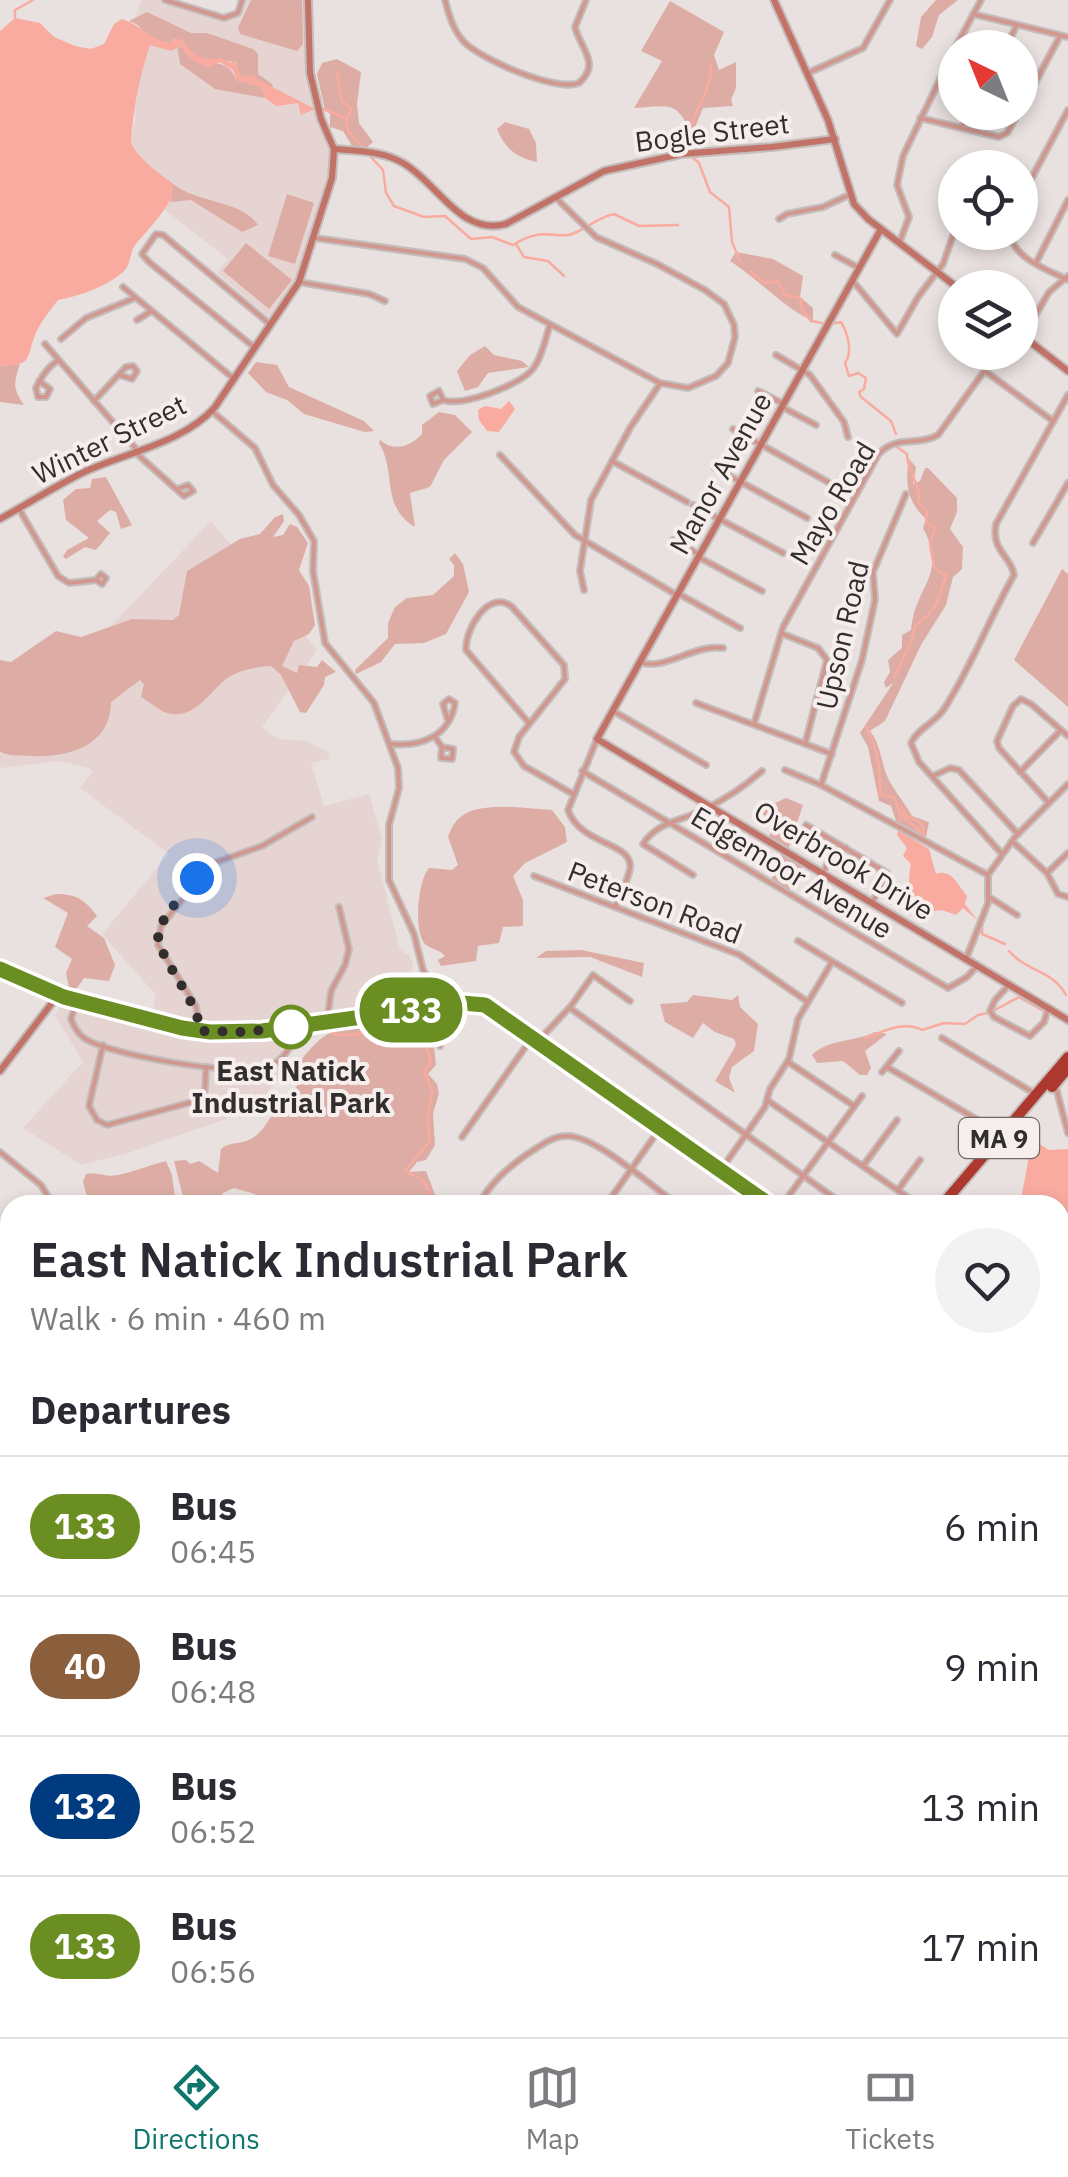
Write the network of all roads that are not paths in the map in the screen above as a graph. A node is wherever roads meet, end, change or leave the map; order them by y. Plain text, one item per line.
1 (166, 0) edge
2 (242, 0) edge
3 (308, 0) edge
4 (445, 0) edge
5 (586, 0) edge
6 (774, 0) edge
7 (890, 0) edge
8 (981, 0) edge
9 (973, 14) junction
10 (1016, 27) junction
11 (965, 30) edge
12 (1014, 30) edge
13 (1060, 35) junction
14 (1068, 37) edge
15 (808, 73) junction
16 (1038, 77) edge
17 (938, 82) edge
18 (1068, 110) edge
19 (920, 118) junction
20 (938, 122) edge
21 (973, 130) edge
22 (1009, 130) edge
23 (835, 138) junction
24 (334, 149) junction
25 (1038, 166) edge
26 (852, 197) junction
27 (556, 198) junction
28 (1068, 200) edge
29 (779, 219) dead end
30 (882, 229) junction
31 (314, 238) junction
32 (900, 241) junction
33 (946, 250) edge
34 (1017, 250) edge
35 (835, 255) dead end
36 (1036, 263) junction
37 (859, 268) junction
38 (937, 272) junction
39 (1067, 278) edge
40 (852, 280) junction
41 (299, 282) junction
42 (123, 288) dead end
43 (136, 297) junction
44 (385, 301) dead end
45 (1038, 309) edge
46 (152, 311) junction
47 (138, 320) dead end
48 (271, 325) junction
49 (550, 325) junction
50 (61, 339) dead end
51 (45, 344) dead end
52 (254, 348) junction
53 (1038, 348) edge
54 (776, 354) dead end
55 (58, 360) junction
56 (803, 369) junction
57 (985, 371) joint
58 (1068, 371) edge
59 (120, 375) dead end
60 (233, 378) junction
61 (39, 380) dead end
62 (660, 383) junction
63 (758, 390) dead end
64 (1068, 395) edge
65 (443, 400) dead end
66 (94, 401) junction
67 (783, 405) junction
68 (212, 411) junction
69 (1053, 421) junction
70 (816, 425) dead end
71 (733, 429) dead end
72 (848, 436) dead end
73 (762, 444) junction
74 (136, 451) junction
75 (500, 455) dead end
76 (612, 461) junction
77 (716, 468) dead end
78 (740, 482) junction
79 (828, 482) dead end
80 (1068, 482) edge
81 (178, 489) dead end
82 (906, 494) dead end
83 (19, 508) junction
84 (806, 518) dead end
85 (0, 519) edge
86 (720, 520) junction
87 (673, 540) dead end
88 (584, 542) junction
89 (1033, 543) dead end
90 (783, 553) dead end
91 (699, 556) junction
92 (96, 580) dead end
93 (584, 590) dead end
94 (762, 591) dead end
95 (678, 595) junction
96 (740, 628) dead end
97 (781, 633) junction
98 (722, 648) dead end
99 (641, 662) junction
100 (696, 702) dead end
101 (611, 711) junction
102 (448, 721) dead end
103 (529, 723) junction
104 (754, 724) junction
105 (1061, 730) junction
106 (1068, 736) edge
107 (435, 737) junction
108 (597, 739) junction
109 (391, 744) junction
110 (805, 744) junction
111 (442, 747) dead end
112 (832, 754) junction
113 (706, 765) dead end
114 (762, 770) dead end
115 (785, 770) dead end
116 (582, 772) junction
117 (1020, 772) junction
118 (932, 777) junction
119 (1068, 784) edge
120 (821, 785) junction
121 (572, 794) junction
122 (1048, 804) junction
123 (710, 806) junction
124 (312, 818) dead end
125 (670, 823) junction
126 (806, 825) dead end
127 (1018, 834) junction
128 (1012, 840) junction
129 (846, 848) junction
130 (1068, 853) edge
131 (1002, 854) junction
132 (1048, 873) junction
133 (692, 874) dead end
134 (823, 874) junction
135 (988, 875) junction
136 (534, 876) dead end
137 (989, 897) junction
138 (1068, 897) edge
139 (872, 903) junction
140 (339, 907) dead end
141 (615, 907) junction
142 (1017, 915) dead end
143 (798, 941) dead end
144 (966, 959) junction
145 (832, 962) junction
146 (977, 966) junction
147 (0, 969) edge
148 (1009, 985) junction
149 (58, 995) junction
150 (76, 1000) junction
151 (630, 1001) dead end
152 (808, 1002) junction
153 (902, 1003) dead end
154 (448, 1005) junction
155 (570, 1008) junction
156 (1049, 1008) junction
157 (418, 1009) junction
158 (1068, 1020) edge
159 (327, 1022) junction
160 (299, 1026) junction
161 (200, 1031) junction
162 (536, 1038) junction
163 (942, 1038) dead end
164 (103, 1045) junction
165 (440, 1046) dead end
166 (899, 1052) dead end
167 (1068, 1058) edge
168 (788, 1062) junction
169 (206, 1068) junction
170 (1068, 1068) edge
171 (0, 1070) edge
172 (1054, 1084) junction
173 (1036, 1094) junction
174 (862, 1096) dead end
175 (767, 1100) junction
176 (854, 1106) junction
177 (897, 1120) dead end
178 (661, 1128) junction
179 (1068, 1133) edge
180 (746, 1134) junction
181 (1002, 1134) junction
182 (462, 1137) dead end
183 (828, 1141) junction
184 (0, 1152) edge
185 (920, 1160) dead end
186 (864, 1166) junction
187 (721, 1170) junction
188 (630, 1171) junction
189 (803, 1176) junction
190 (749, 1190) junction
191 (898, 1190) junction
192 (47, 1195) edge
193 (485, 1195) edge
194 (613, 1195) edge
195 (664, 1195) edge
196 (745, 1195) edge
197 (756, 1195) edge
198 (789, 1195) edge
199 (830, 1195) edge
200 (905, 1195) edge
201 (954, 1195) edge
202 (955, 1195) edge

1 - 2 street
3 - 24 street, Winter Street
4 - 5 street
6 - 15 street
7 - 15 street
8 - 9 street
9 - 10 street
9 - 11 street
10 - 12 street
10 - 13 street
13 - 14 street
13 - 16 street
15 - 23 street
17 - 19 street
18 - 25 street
19 - 20 street
19 - 32 street
21 - 22 street
23 - 26 street
23 - 27 street, Bogle Street
24 - 27 street, Bogle Street
24 - 31 street, Winter Street
26 - 29 street
26 - 30 street
27 - 62 street
28 - 36 street
30 - 32 street
30 - 37 street, Manor Avenue
31 - 41 street, Winter Street
31 - 49 street
32 - 38 street
33 - 38 street
34 - 36 street
35 - 37 street
36 - 39 street
37 - 40 street, Manor Avenue
38 - 40 street
39 - 45 street
40 - 56 street, Manor Avenue
41 - 44 street
41 - 48 street, Winter Street
42 - 43 street
43 - 46 street
43 - 50 street
46 - 47 street
46 - 60 street
48 - 52 street, Winter Street
48 - 52 street
49 - 62 street
49 - 65 street
51 - 55 street
52 - 60 street, Winter Street
53 - 58 street
54 - 56 street
55 - 61 street
55 - 66 street
56 - 67 street, Manor Avenue
56 - 72 street
57 - 69 street
57 - 97 street, Mayo Road
59 - 66 street
60 - 68 street, Winter Street
62 - 76 street
63 - 67 street
64 - 69 street
66 - 74 street
67 - 70 street
67 - 73 street, Manor Avenue
68 - 74 street, Winter Street
68 - 109 street
69 - 118 street
71 - 73 street
73 - 78 street, Manor Avenue
73 - 79 street
74 - 81 street
74 - 83 street, Winter Street
75 - 88 street
76 - 86 street
76 - 88 street
77 - 78 street
78 - 84 street
78 - 86 street, Manor Avenue
80 - 89 street
82 - 112 street, Upson Road
83 - 85 street, Winter Street
83 - 92 street
86 - 90 street
86 - 91 street, Manor Avenue
87 - 91 street
88 - 93 street
88 - 95 street
91 - 94 street
91 - 95 street, Manor Avenue
95 - 96 street
95 - 99 street, Manor Avenue
97 - 104 street, Mayo Road
97 - 110 street
98 - 99 street
99 - 101 street, Manor Avenue
100 - 104 street
101 - 108 street, Manor Avenue
101 - 113 street
102 - 107 street
103 - 103 street
103 - 121 street
104 - 110 street
105 - 106 street
105 - 117 street
105 - 117 street
107 - 109 street
107 - 111 street
108 - 116 street
108 - 123 street, Overbrook Drive
109 - 157 street
110 - 112 street
112 - 120 street, Upson Road
114 - 123 street
115 - 120 street
116 - 121 street
116 - 125 street, Edgemoor Avenue
117 - 122 street
118 - 127 street
118 - 131 street
119 - 122 street
120 - 135 street
121 - 141 street
122 - 127 street
123 - 125 street
123 - 134 street, Overbrook Drive
124 - 161 street
125 - 133 street
125 - 146 street, Edgemoor Avenue
126 - 129 street
127 - 128 street
128 - 131 street
128 - 132 street
129 - 134 street
129 - 139 street
130 - 132 street
131 - 135 street
132 - 138 street
134 - 139 street, Overbrook Drive
135 - 137 street
136 - 141 street, Peterson Road
137 - 142 street
137 - 144 street
139 - 144 street, Overbrook Drive
140 - 159 street
141 - 152 street, Peterson Road
143 - 145 street
144 - 146 street, Overbrook Drive
145 - 152 street
145 - 153 street
146 - 148 street, Overbrook Drive
147 - 149 street
148 - 156 street, Overbrook Drive
148 - 156 street
149 - 150 street
149 - 171 street
150 - 161 street
150 - 164 street
151 - 155 street
152 - 168 street
154 - 157 street
154 - 162 street
154 - 165 street
155 - 162 street
155 - 180 street
156 - 158 street, Overbrook Drive
157 - 159 street
159 - 160 street
160 - 161 street
160 - 169 street
162 - 178 street
162 - 182 street
163 - 173 street
164 - 169 street
164 - 169 street
166 - 181 street
167 - 173 highway, MA 9
168 - 175 street
168 - 176 street
170 - 172 highway, MA 9
172 - 179 street
172 - 202 highway, MA 9
173 - 181 highway, MA 9
174 - 176 street
175 - 180 street
175 - 183 street
176 - 183 street
177 - 186 street
178 - 187 street
178 - 188 street
180 - 187 street
180 - 189 street
181 - 201 highway, MA 9
183 - 186 street
183 - 189 street
184 - 192 street
185 - 191 street
186 - 191 street
187 - 190 street
188 - 193 street
188 - 194 street
188 - 195 street
189 - 198 street
189 - 199 street
190 - 196 street
190 - 197 street
191 - 200 street

